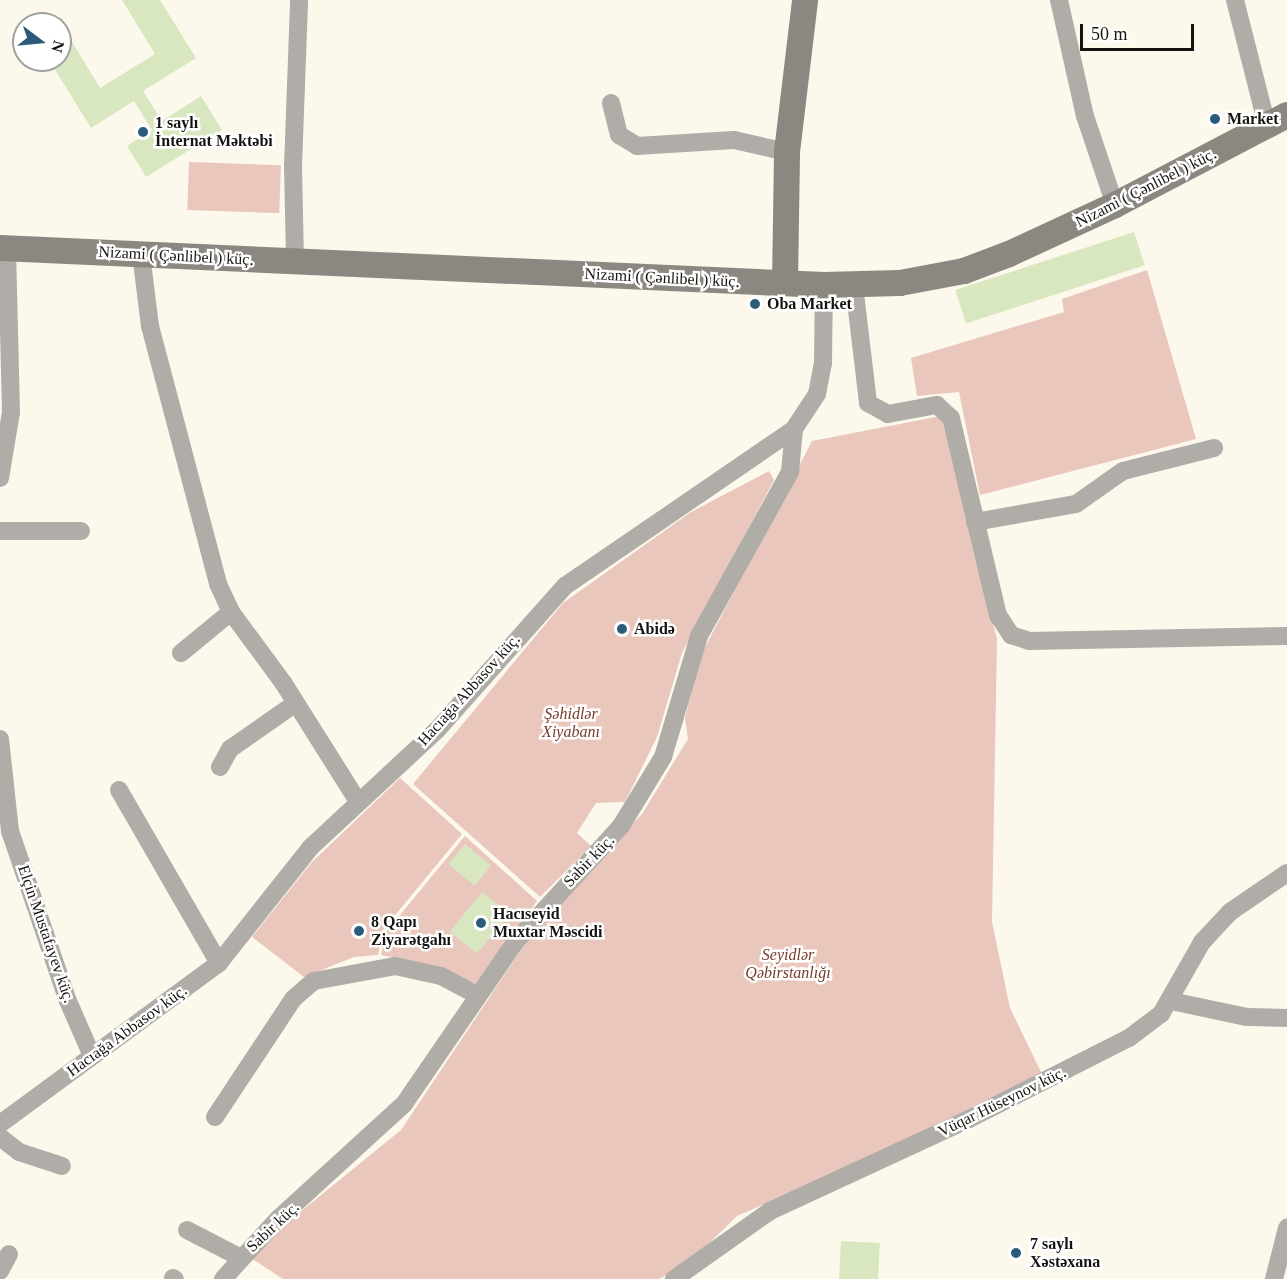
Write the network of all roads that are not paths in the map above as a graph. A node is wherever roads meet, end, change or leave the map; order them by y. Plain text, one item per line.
1 (299, 0) edge
2 (806, 0) edge
3 (1059, 0) edge
4 (1235, 0) edge
5 (611, 103) dead end
6 (1277, 120) edge
7 (787, 152) junction
8 (1115, 205) junction
9 (4, 249) edge
10 (141, 254) junction
11 (296, 261) junction
12 (785, 283) junction
13 (824, 285) junction
14 (854, 285) junction
15 (794, 429) junction
16 (1214, 448) dead end
17 (2, 466) edge
18 (975, 522) junction
19 (0, 531) edge
20 (81, 531) dead end
21 (231, 612) junction
22 (1287, 636) edge
23 (181, 653) dead end
24 (296, 703) junction
25 (0, 747) edge
26 (220, 767) dead end
27 (119, 790) dead end
28 (357, 800) junction
29 (1287, 873) edge
30 (219, 963) junction
31 (477, 995) junction
32 (1171, 1001) junction
33 (1287, 1018) edge
34 (92, 1056) junction
35 (215, 1117) dead end
36 (0, 1124) edge
37 (0, 1137) edge
38 (62, 1166) dead end
39 (1287, 1228) edge
40 (187, 1230) dead end
41 (9, 1254) dead end
42 (241, 1258) junction
43 (0, 1271) edge
44 (223, 1279) edge
45 (674, 1279) edge
46 (1274, 1279) edge

1 - 11 street
2 - 7 main road
3 - 8 street
4 - 6 street
5 - 7 street
6 - 8 main road, Nizami ( Çənlibel ) küç.
7 - 12 main road
8 - 14 main road, Nizami ( Çənlibel ) küç.
9 - 10 main road, Nizami ( Çənlibel ) küç.
9 - 17 street
10 - 11 main road, Nizami ( Çənlibel ) küç.
10 - 21 street
11 - 12 main road, Nizami ( Çənlibel ) küç.
12 - 13 main road, Nizami ( Çənlibel ) küç.
13 - 14 main road, Nizami ( Çənlibel ) küç.
13 - 15 street, Hacıağa Abbasov küç.
14 - 18 street
15 - 28 street, Hacıağa Abbasov küç.
15 - 31 street, Sabir küç.
16 - 18 street
18 - 22 street
19 - 20 street
21 - 23 street
21 - 24 street
24 - 26 street
24 - 28 street
25 - 34 street, Elçin Mustafayev küç.
27 - 30 street
28 - 30 street, Hacıağa Abbasov küç.
29 - 32 street, Vüqar Hüseynov küç.
30 - 34 street, Hacıağa Abbasov küç.
31 - 35 street
31 - 42 street, Sabir küç.
32 - 33 street
32 - 45 street, Vüqar Hüseynov küç.
34 - 36 street, Hacıağa Abbasov küç.
37 - 38 street
39 - 46 street
40 - 42 street
41 - 43 street
42 - 44 street, Sabir küç.

